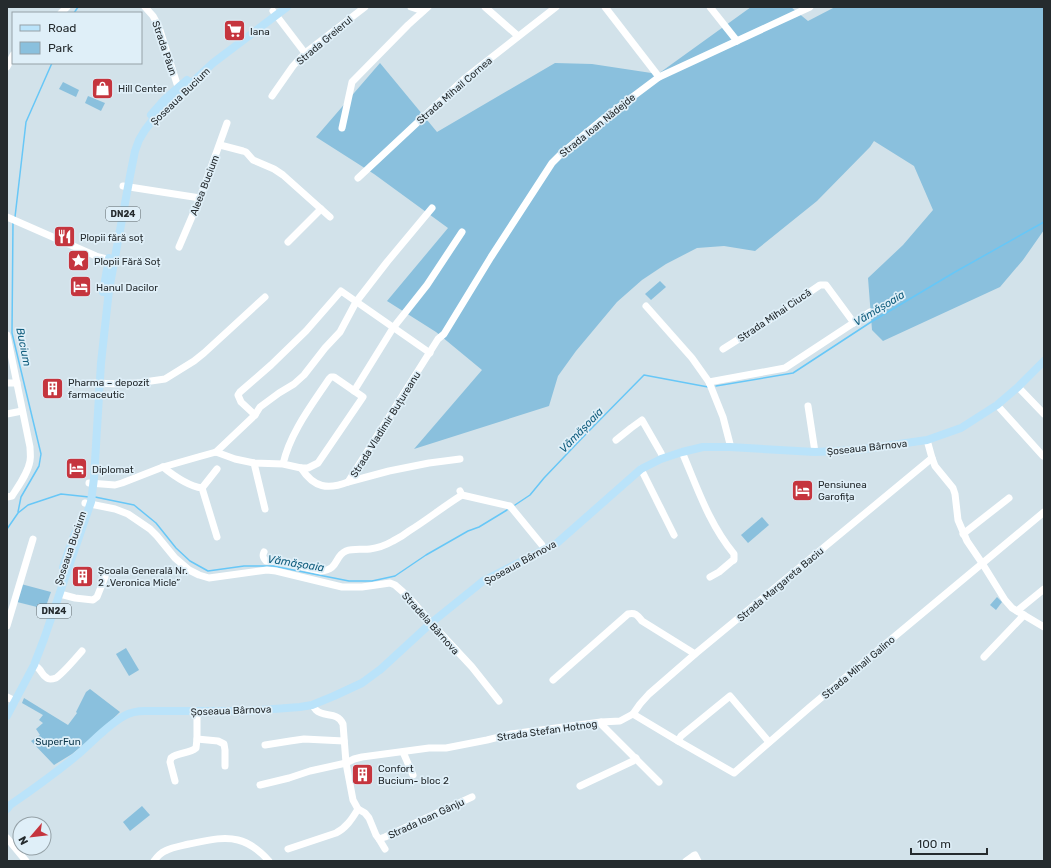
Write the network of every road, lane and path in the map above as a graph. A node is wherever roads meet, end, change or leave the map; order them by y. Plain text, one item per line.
1 (145, 7) edge
2 (287, 7) edge
3 (365, 7) edge
4 (411, 7) edge
5 (485, 7) edge
6 (556, 7) edge
7 (605, 7) edge
8 (710, 7) edge
9 (810, 7) edge
10 (426, 9) edge
11 (276, 11) edge
12 (518, 36) junction
13 (737, 41) junction
14 (305, 53) junction
15 (12, 58) edge
16 (7, 67) edge
17 (660, 77) junction
18 (182, 89) junction
19 (272, 96) dead end
20 (227, 123) dead end
21 (342, 128) dead end
22 (220, 145) junction
23 (358, 178) dead end
24 (125, 186) junction
25 (200, 198) junction
26 (432, 208) dead end
27 (321, 209) junction
28 (330, 217) dead end
29 (12, 219) edge
30 (462, 232) dead end
31 (288, 242) dead end
32 (179, 247) dead end
33 (111, 261) junction
34 (265, 297) dead end
35 (356, 302) junction
36 (646, 306) dead end
37 (870, 312) dead end
38 (854, 323) junction
39 (393, 328) junction
40 (7, 335) edge
41 (438, 339) joint
42 (723, 349) dead end
43 (430, 353) junction
44 (9, 355) edge
45 (1044, 361) edge
46 (710, 382) junction
47 (7, 383) edge
48 (17, 383) junction
49 (97, 383) junction
50 (1018, 387) junction
51 (354, 391) junction
52 (997, 405) junction
53 (808, 406) dead end
54 (22, 411) junction
55 (7, 414) edge
56 (1044, 414) edge
57 (255, 415) junction
58 (616, 440) dead end
59 (928, 440) junction
60 (730, 447) junction
61 (216, 452) junction
62 (682, 452) junction
63 (816, 452) junction
64 (1043, 456) edge
65 (663, 458) junction
66 (932, 458) junction
67 (460, 459) dead end
68 (254, 463) junction
69 (283, 464) junction
70 (163, 467) junction
71 (301, 468) junction
72 (217, 469) dead end
73 (641, 469) junction
74 (348, 482) junction
75 (91, 486) junction
76 (202, 488) junction
77 (7, 497) edge
78 (1009, 498) dead end
79 (88, 503) junction
80 (265, 509) dead end
81 (1044, 512) edge
82 (963, 534) junction
83 (674, 535) dead end
84 (217, 537) dead end
85 (33, 539) dead end
86 (544, 550) junction
87 (264, 552) dead end
88 (982, 563) junction
89 (105, 577) dead end
90 (710, 578) dead end
91 (1044, 590) edge
92 (60, 594) junction
93 (1017, 611) junction
94 (1024, 616) junction
95 (431, 623) junction
96 (7, 626) edge
97 (1044, 626) edge
98 (82, 651) dead end
99 (695, 654) junction
100 (984, 657) dead end
101 (34, 665) junction
102 (553, 680) dead end
103 (10, 700) edge
104 (499, 701) dead end
105 (312, 705) junction
106 (197, 711) junction
107 (633, 714) junction
108 (7, 716) edge
109 (601, 722) junction
110 (197, 739) junction
111 (344, 741) junction
112 (678, 742) junction
113 (769, 742) junction
114 (265, 745) dead end
115 (403, 752) junction
116 (636, 758) junction
117 (346, 763) junction
118 (225, 766) dead end
119 (413, 775) dead end
120 (175, 781) dead end
121 (659, 782) dead end
122 (260, 785) dead end
123 (580, 786) dead end
124 (472, 797) dead end
125 (8, 806) edge
126 (358, 809) junction
127 (7, 838) edge
128 (379, 839) junction
129 (288, 849) dead end
130 (385, 849) dead end
131 (26, 861) edge
132 (154, 861) edge
133 (268, 861) edge
134 (686, 861) edge
135 (698, 861) edge

1 - 18 street, Strada Păun
2 - 11 main road, Șoseaua Bucium / DN24
3 - 14 street, Strada Greierul
4 - 10 street
5 - 12 street
6 - 12 street, Strada Mihail Cornea
7 - 17 street
8 - 13 street
9 - 13 street, Strada Ioan Nădejde
10 - 21 street
11 - 14 street
11 - 18 main road, Șoseaua Bucium / DN24
12 - 23 street, Strada Mihail Cornea
13 - 17 street, Strada Ioan Nădejde
14 - 19 street, Strada Greierul
15 - 16 street
17 - 41 street, Strada Ioan Nădejde
18 - 24 main road, Șoseaua Bucium / DN24
20 - 22 street, Aleea Bucium
22 - 25 street, Aleea Bucium
22 - 27 street
24 - 25 street
24 - 33 main road, Șoseaua Bucium / DN24
25 - 32 street, Aleea Bucium
26 - 35 street
27 - 28 street
27 - 31 street
29 - 33 street
30 - 39 street
33 - 49 main road, Șoseaua Bucium / DN24
34 - 49 street
35 - 39 street
35 - 57 street
35 - 57 street
36 - 46 street
37 - 38 street
38 - 42 street, Strada Mihai Ciucă
38 - 46 street
39 - 43 street
39 - 51 street
40 - 44 street
41 - 43 street, Strada Vladimir Buțureanu
43 - 74 street, Strada Vladimir Buțureanu
44 - 48 street
45 - 50 main road, Șoseaua Bârnova
46 - 60 street
47 - 48 street
48 - 54 street
49 - 75 main road, Șoseaua Bucium / DN24
50 - 52 main road, Șoseaua Bârnova
50 - 56 street
51 - 69 street
51 - 71 street
52 - 59 main road, Șoseaua Bârnova
52 - 64 street
53 - 63 street
54 - 55 street
54 - 77 street
57 - 61 street
58 - 65 street
59 - 63 main road, Șoseaua Bârnova
59 - 66 street
60 - 62 main road, Șoseaua Bârnova
60 - 63 main road, Șoseaua Bârnova
61 - 68 street
61 - 70 street
62 - 65 main road, Șoseaua Bârnova
62 - 90 street
65 - 73 main road, Șoseaua Bârnova
66 - 82 street
66 - 99 street, Strada Margareta Baciu
67 - 74 street
68 - 69 street
68 - 80 street
69 - 71 street
70 - 75 street
70 - 76 street
71 - 74 street, Strada Vladimir Buțureanu
72 - 76 street
73 - 83 street
73 - 86 main road, Șoseaua Bârnova
75 - 79 main road, Șoseaua Bucium / DN24
76 - 84 street
78 - 82 street
79 - 92 main road, Șoseaua Bucium / DN24
79 - 95 street, Stradela Bârnova
79 - 103 main road, Șoseaua Bucium / DN24
81 - 88 street, Strada Mihail Galino
82 - 88 street
85 - 96 street
86 - 87 street
86 - 95 main road, Șoseaua Bârnova
88 - 93 street
88 - 113 street, Strada Mihail Galino
89 - 92 street
91 - 93 street
92 - 101 main road, Șoseaua Bucium / DN24
93 - 94 street
94 - 97 street
94 - 100 street
95 - 104 street, Stradela Bârnova
95 - 105 main road, Șoseaua Bârnova
98 - 101 street
99 - 102 street
99 - 107 street, Strada Margareta Baciu
101 - 103 main road, Șoseaua Bucium / DN24
103 - 108 main road, Șoseaua Bucium / DN24
105 - 106 main road, Șoseaua Bârnova
105 - 111 street
106 - 110 street
106 - 125 main road, Șoseaua Bârnova
107 - 109 street, Strada Stefan Hotnog
107 - 112 street
109 - 115 street, Strada Stefan Hotnog
109 - 116 street
110 - 118 street
110 - 120 street
111 - 114 street
111 - 117 street
112 - 113 street, Strada Mihail Galino
112 - 113 street
115 - 117 street, Strada Stefan Hotnog
115 - 119 street
116 - 121 street
116 - 123 street
117 - 122 street, Strada Stefan Hotnog
117 - 126 street
124 - 128 street, Strada Ioan Gânju
126 - 128 street
126 - 129 street
127 - 131 street
128 - 130 street
132 - 133 street
134 - 135 street

